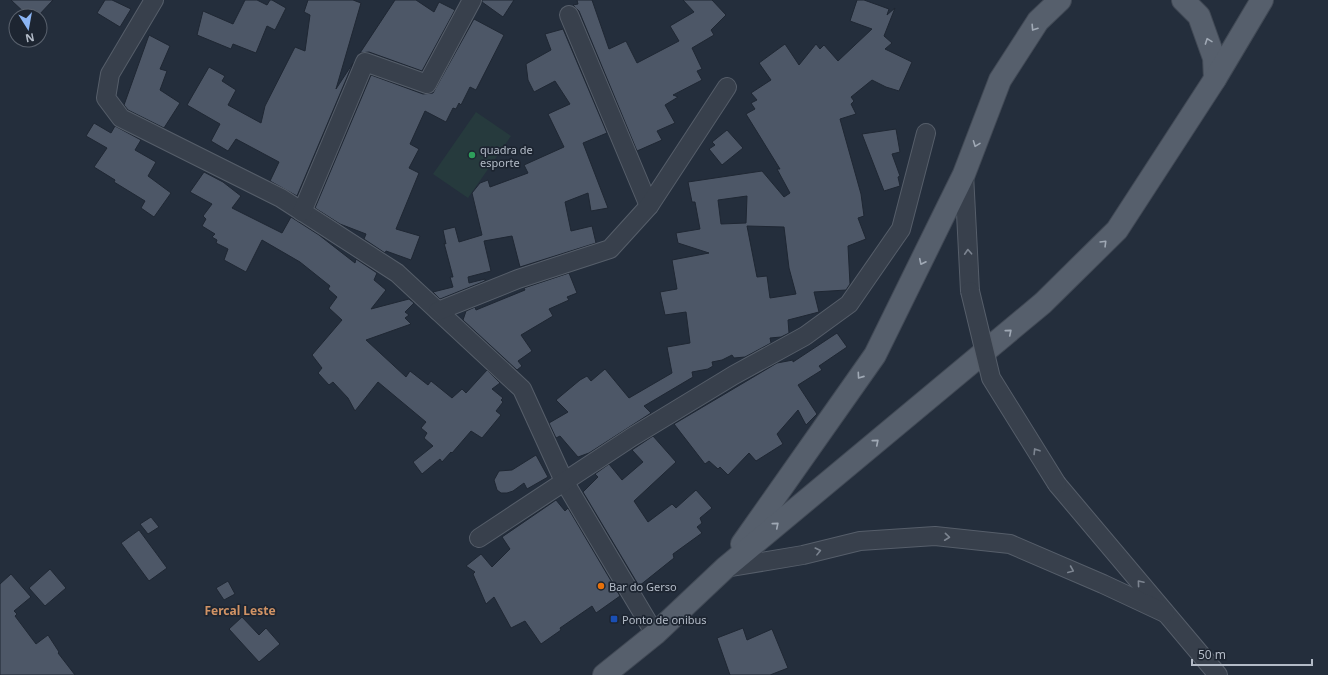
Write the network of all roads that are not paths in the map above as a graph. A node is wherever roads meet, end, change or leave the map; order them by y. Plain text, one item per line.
1 (154, 0) edge
2 (472, 0) edge
3 (1060, 0) edge
4 (1183, 0) edge
5 (1262, 0) edge
6 (569, 15) dead end
7 (1214, 79) junction
8 (727, 87) dead end
9 (926, 133) dead end
10 (964, 174) junction
11 (650, 206) junction
12 (302, 212) junction
13 (438, 311) junction
14 (564, 481) junction
15 (478, 538) dead end
16 (725, 568) junction
17 (1165, 613) junction
18 (655, 634) junction
19 (604, 675) edge
20 (1218, 675) edge

1 - 12 street
2 - 12 street
3 -> 10 main road
7 -> 4 main road
5 - 7 main road
6 - 11 street
16 -> 7 main road
8 - 11 street
9 - 14 street
10 -> 16 main road
17 -> 10 street, bridge
11 - 13 street
12 - 13 street
13 - 14 street
14 - 15 street
14 - 18 street
16 -> 17 street
16 - 18 main road
17 - 20 street
18 - 19 main road

